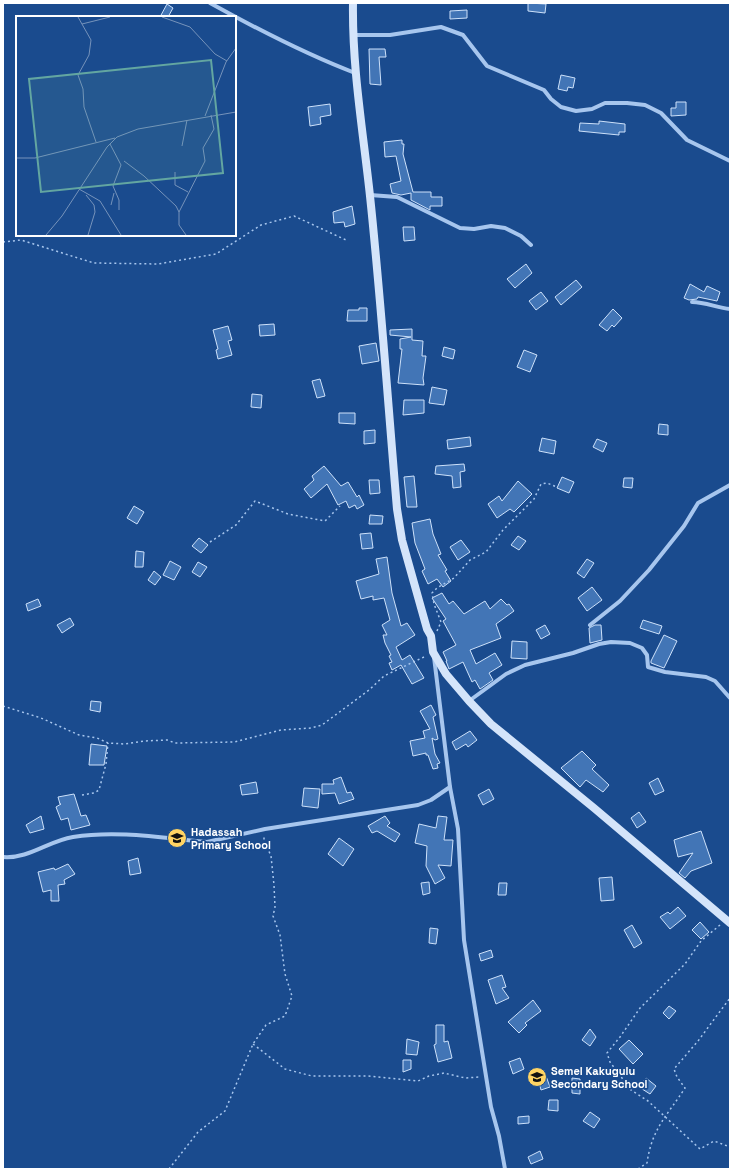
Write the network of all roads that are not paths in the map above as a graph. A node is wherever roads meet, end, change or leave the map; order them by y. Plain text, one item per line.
1 (210, 3) edge
2 (353, 3) edge
3 (234, 16) edge
4 (236, 17) edge
5 (352, 36) junction
6 (355, 74) junction
7 (730, 161) edge
8 (370, 195) junction
9 (531, 245) dead end
10 (692, 302) dead end
11 (730, 308) edge
12 (730, 485) edge
13 (590, 625) dead end
14 (433, 652) junction
15 (730, 698) edge
16 (469, 701) junction
17 (450, 788) junction
18 (3, 857) edge
19 (728, 921) edge
20 (505, 1169) edge

1 - 3 street
2 - 5 street
4 - 6 street
5 - 6 street
5 - 7 street
6 - 8 street
8 - 9 street
8 - 14 street
10 - 11 street
12 - 13 street
14 - 16 street
14 - 17 street
15 - 16 street
16 - 19 street
17 - 18 street
17 - 20 street

